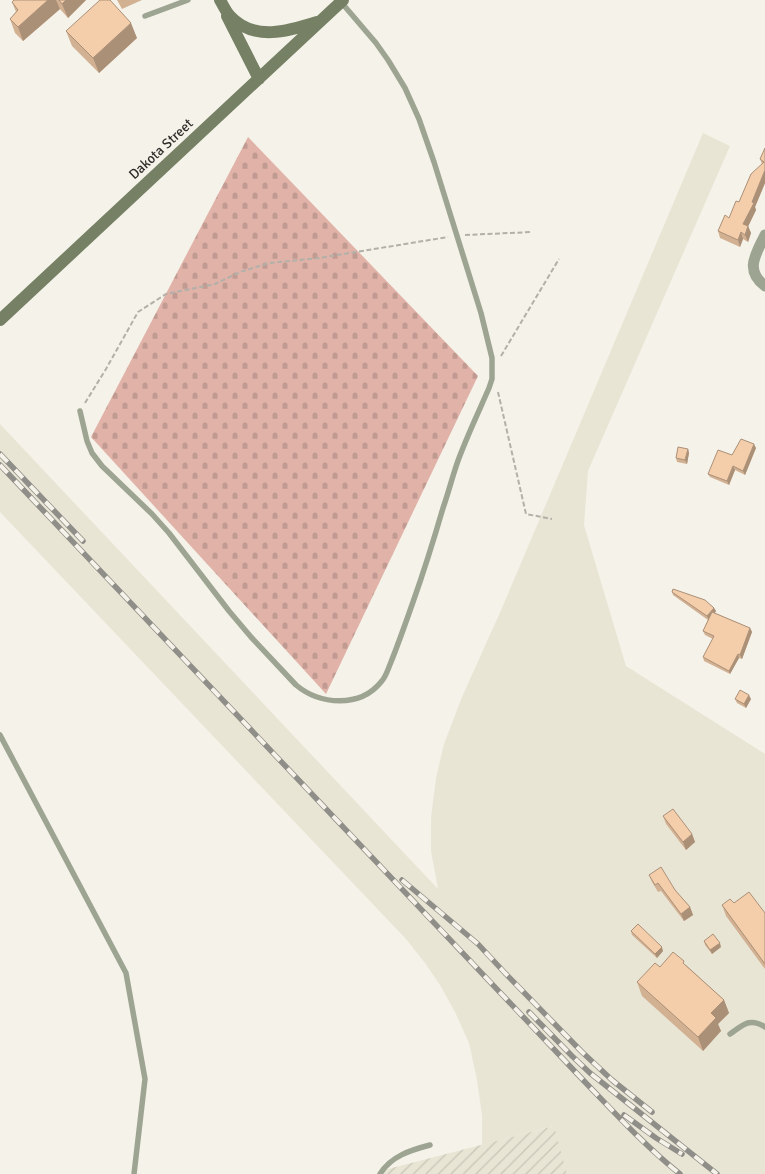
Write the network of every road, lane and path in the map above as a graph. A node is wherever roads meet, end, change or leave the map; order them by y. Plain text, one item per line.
1 (188, 0) edge
2 (220, 0) edge
3 (342, 1) edge
4 (174, 3) edge
5 (145, 16) dead end
6 (321, 21) junction
7 (259, 79) junction
8 (532, 232) dead end
9 (457, 235) junction
10 (765, 235) edge
11 (559, 259) dead end
12 (765, 286) edge
13 (0, 320) edge
14 (492, 370) junction
15 (497, 389) dead end
16 (80, 410) joint
17 (552, 519) dead end
18 (0, 735) edge
19 (765, 1027) edge
20 (730, 1034) dead end
21 (430, 1145) dead end
22 (134, 1174) edge
23 (380, 1174) edge

1 - 4 lane
2 - 6 street
2 - 7 street
3 - 6 street, Dakota Street
3 - 9 lane
4 - 5 lane
6 - 7 street, Dakota Street
7 - 13 street, Dakota Street
8 - 9 path
9 - 14 lane
9 - 16 path
10 - 12 street
11 - 14 path
14 - 16 lane
15 - 17 path
18 - 22 lane
19 - 20 lane
21 - 23 lane

